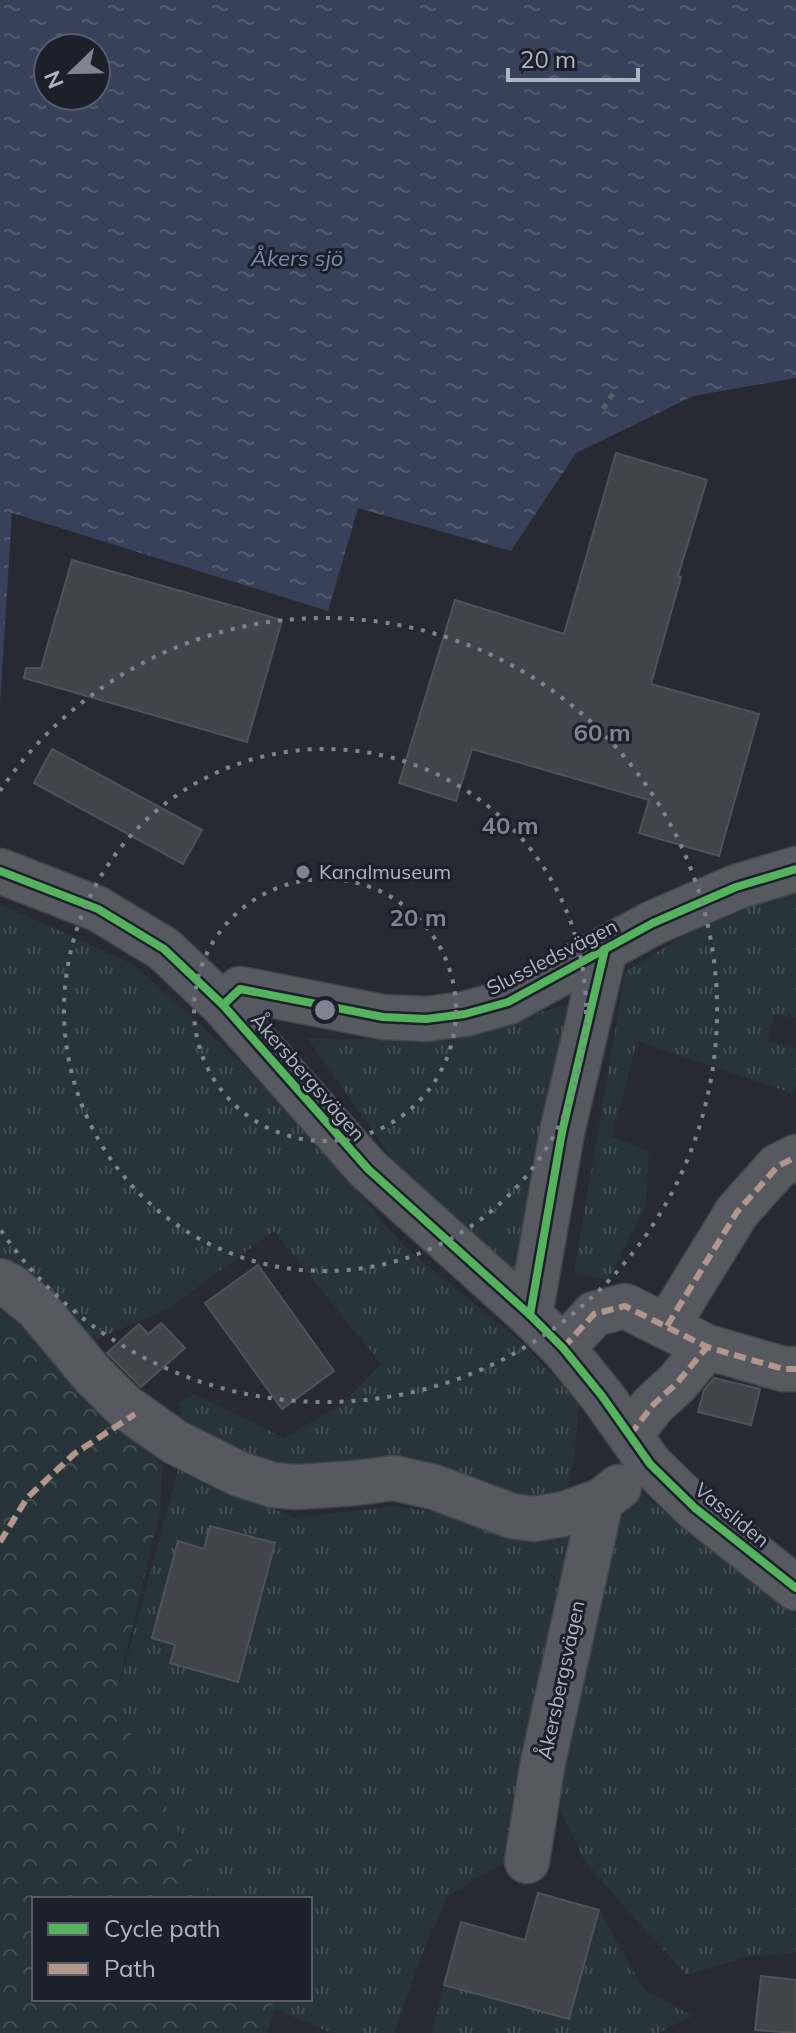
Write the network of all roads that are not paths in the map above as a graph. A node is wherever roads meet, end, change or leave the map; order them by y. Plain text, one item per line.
1 (796, 869) edge
2 (0, 871) edge
3 (605, 949) junction
4 (223, 1005) junction
5 (796, 1157) edge
6 (0, 1281) edge
7 (530, 1315) junction
8 (667, 1326) junction
9 (707, 1347) junction
10 (563, 1348) junction
11 (796, 1369) edge
12 (640, 1450) junction
13 (601, 1501) junction
14 (796, 1588) edge
15 (527, 1861) dead end

1 - 3 street, Slussledsvägen
2 - 4 street, Åkersbergsvägen
3 - 4 street, Slussledsvägen
3 - 7 street
4 - 7 street, Åkersbergsvägen
5 - 8 street
6 - 13 street
7 - 10 street, Åkersbergsvägen
8 - 9 street
8 - 10 street
9 - 11 street
9 - 12 street
10 - 12 street, Åkersbergsvägen
12 - 13 street
12 - 14 street, Vassliden
13 - 15 street, Åkersbergsvägen

